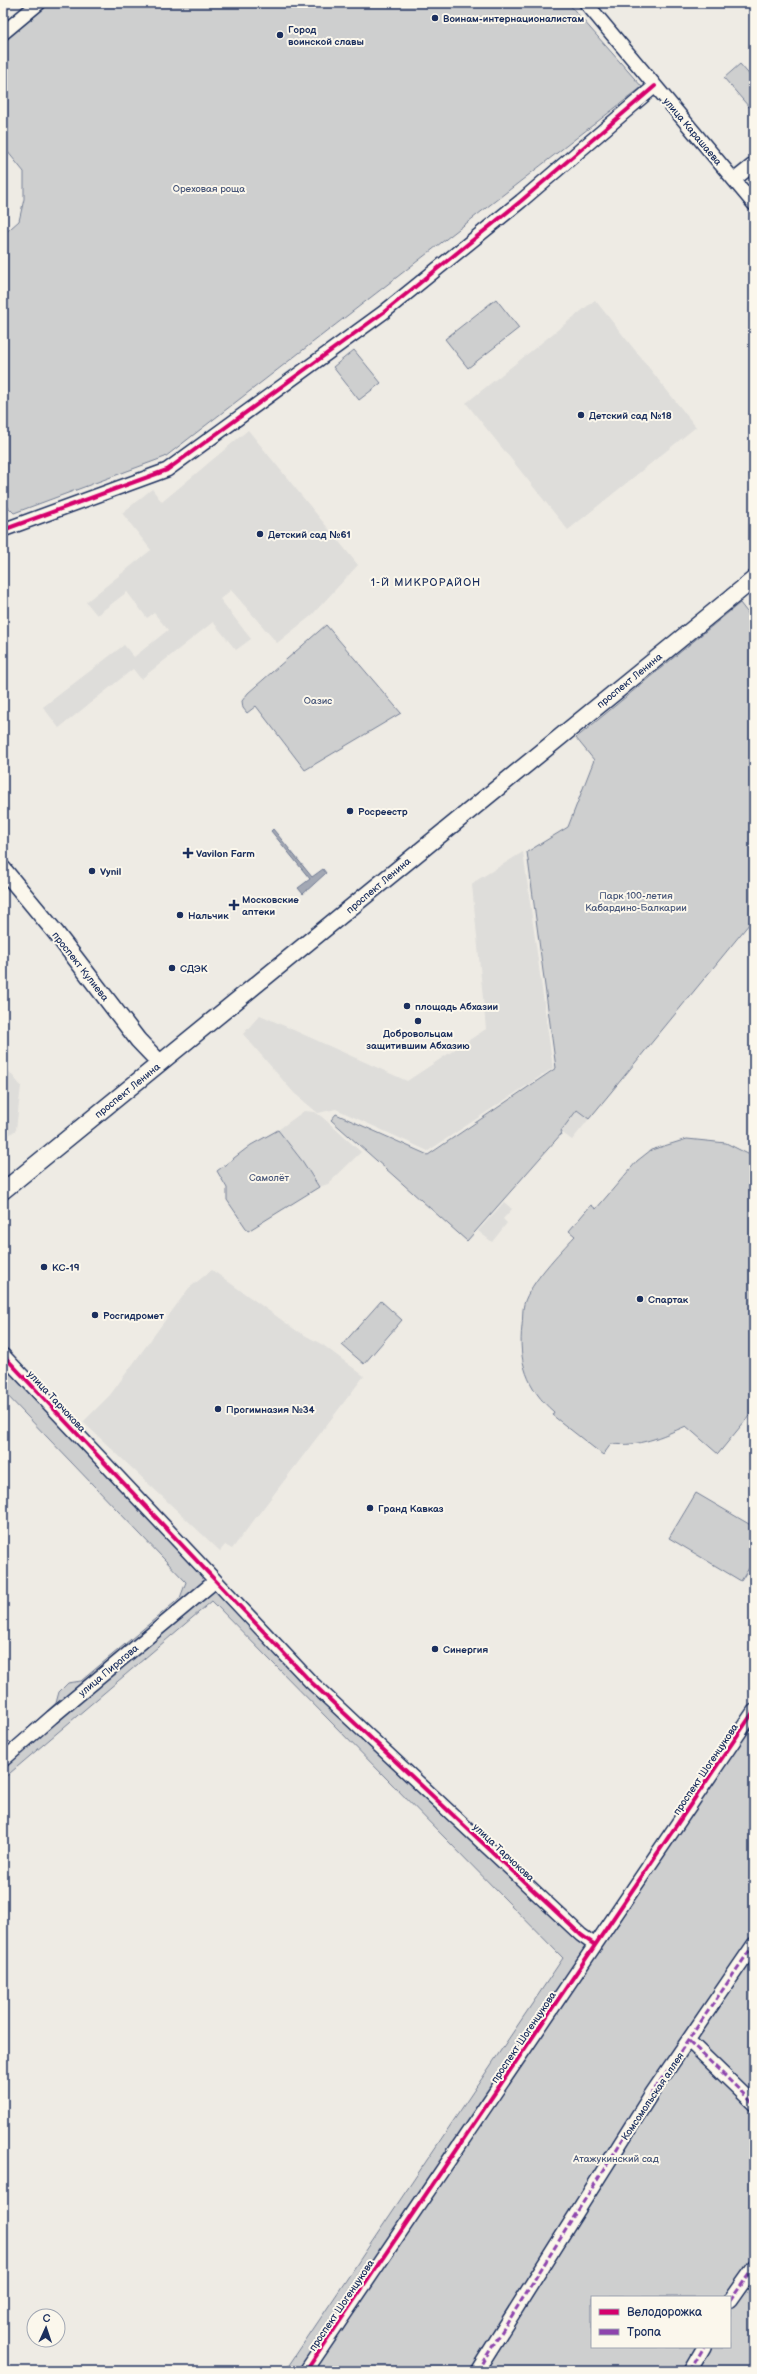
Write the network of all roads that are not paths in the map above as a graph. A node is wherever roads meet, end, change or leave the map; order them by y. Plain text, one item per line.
1 (39, 3) edge
2 (586, 3) edge
3 (3, 33) edge
4 (655, 86) junction
5 (754, 164) edge
6 (734, 180) junction
7 (754, 204) edge
8 (3, 530) edge
9 (754, 579) edge
10 (3, 869) edge
11 (160, 1063) junction
12 (3, 1191) edge
13 (3, 1355) edge
14 (214, 1582) junction
15 (754, 1711) edge
16 (3, 1760) edge
17 (754, 1944) edge
18 (595, 1945) junction
19 (689, 2041) junction
20 (754, 2104) edge
21 (754, 2267) edge
22 (731, 2300) edge
23 (703, 2348) edge
24 (306, 2371) edge
25 (477, 2371) edge
26 (690, 2371) edge

1 - 3 street
2 - 4 street, улица Карашаева
4 - 6 street, улица Карашаева
4 - 8 street
5 - 6 street
6 - 7 street, улица Карашаева
9 - 11 main road, проспект Ленина
10 - 11 main road, проспект Кулиева
11 - 12 main road, проспект Ленина
13 - 14 street, улица Тарчокова
14 - 16 street, улица Пирогова
14 - 18 street, улица Тарчокова
15 - 18 street, проспект Шогенцукова
17 - 19 street, Комсомольская аллея
18 - 24 street, проспект Шогенцукова
19 - 20 street
19 - 25 street, Комсомольская аллея
21 - 22 street
23 - 26 street

